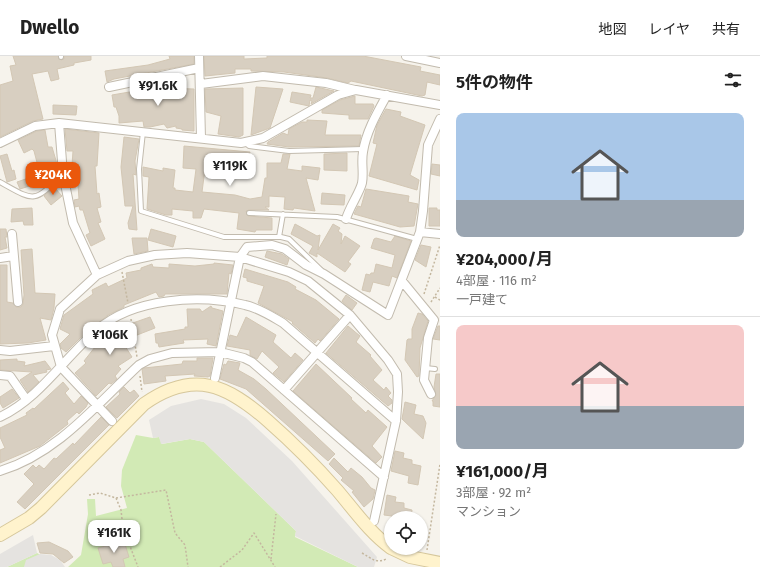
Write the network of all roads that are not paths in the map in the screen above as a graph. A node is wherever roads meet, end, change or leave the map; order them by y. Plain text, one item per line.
1 (200, 56) edge
2 (411, 56) edge
3 (440, 63) edge
4 (199, 68) junction
5 (201, 84) junction
6 (109, 87) dead end
7 (356, 90) junction
8 (387, 95) junction
9 (440, 105) edge
10 (440, 119) edge
11 (59, 123) junction
12 (143, 132) junction
13 (201, 138) junction
14 (244, 142) junction
15 (0, 143) edge
16 (364, 148) junction
17 (63, 174) junction
18 (0, 182) edge
19 (249, 214) dead end
20 (283, 214) junction
21 (346, 219) junction
22 (12, 234) dead end
23 (440, 234) edge
24 (418, 235) junction
25 (279, 237) junction
26 (14, 256) junction
27 (240, 257) junction
28 (0, 258) edge
29 (324, 274) junction
30 (97, 275) junction
31 (402, 281) junction
32 (18, 302) dead end
33 (231, 302) junction
34 (350, 315) junction
35 (437, 320) edge
36 (54, 346) junction
37 (0, 350) edge
38 (220, 352) junction
39 (318, 353) junction
40 (61, 367) junction
41 (425, 368) junction
42 (435, 369) dead end
43 (0, 375) edge
44 (215, 378) dead end
45 (284, 390) junction
46 (431, 394) dead end
47 (26, 400) junction
48 (95, 406) junction
49 (0, 417) edge
50 (112, 421) dead end
51 (396, 421) junction
52 (0, 471) edge
53 (384, 477) junction
54 (374, 521) dead end
55 (0, 535) edge
56 (384, 546) edge
57 (402, 555) edge
58 (440, 563) edge

1 - 4 street
2 - 3 street
4 - 5 street
4 - 6 street
5 - 7 street
5 - 13 street
7 - 8 street
7 - 14 street
8 - 9 street
8 - 16 street
10 - 24 street
11 - 12 street
11 - 15 street
11 - 17 street
12 - 13 street
12 - 25 lane
13 - 14 street
14 - 16 lane
16 - 21 street
17 - 18 lane
17 - 30 street
19 - 20 lane
20 - 21 lane
20 - 25 lane
21 - 24 lane
22 - 26 street
23 - 24 street
24 - 31 street
25 - 29 lane
26 - 28 street
26 - 32 street
27 - 29 street
27 - 30 street
27 - 33 street
27 - 34 street
29 - 31 street
30 - 36 street
31 - 35 street
33 - 38 street
33 - 39 street
33 - 40 street
34 - 39 street
34 - 51 street
35 - 41 street
36 - 37 street
36 - 40 street
38 - 44 street
38 - 45 street
38 - 48 street
39 - 45 street
39 - 51 street
40 - 47 street
40 - 48 street
41 - 42 lane
41 - 46 street
43 - 47 street
45 - 53 street
47 - 49 street
48 - 50 street
48 - 52 street
51 - 53 street
53 - 54 street
55 - 56 street
57 - 58 street

